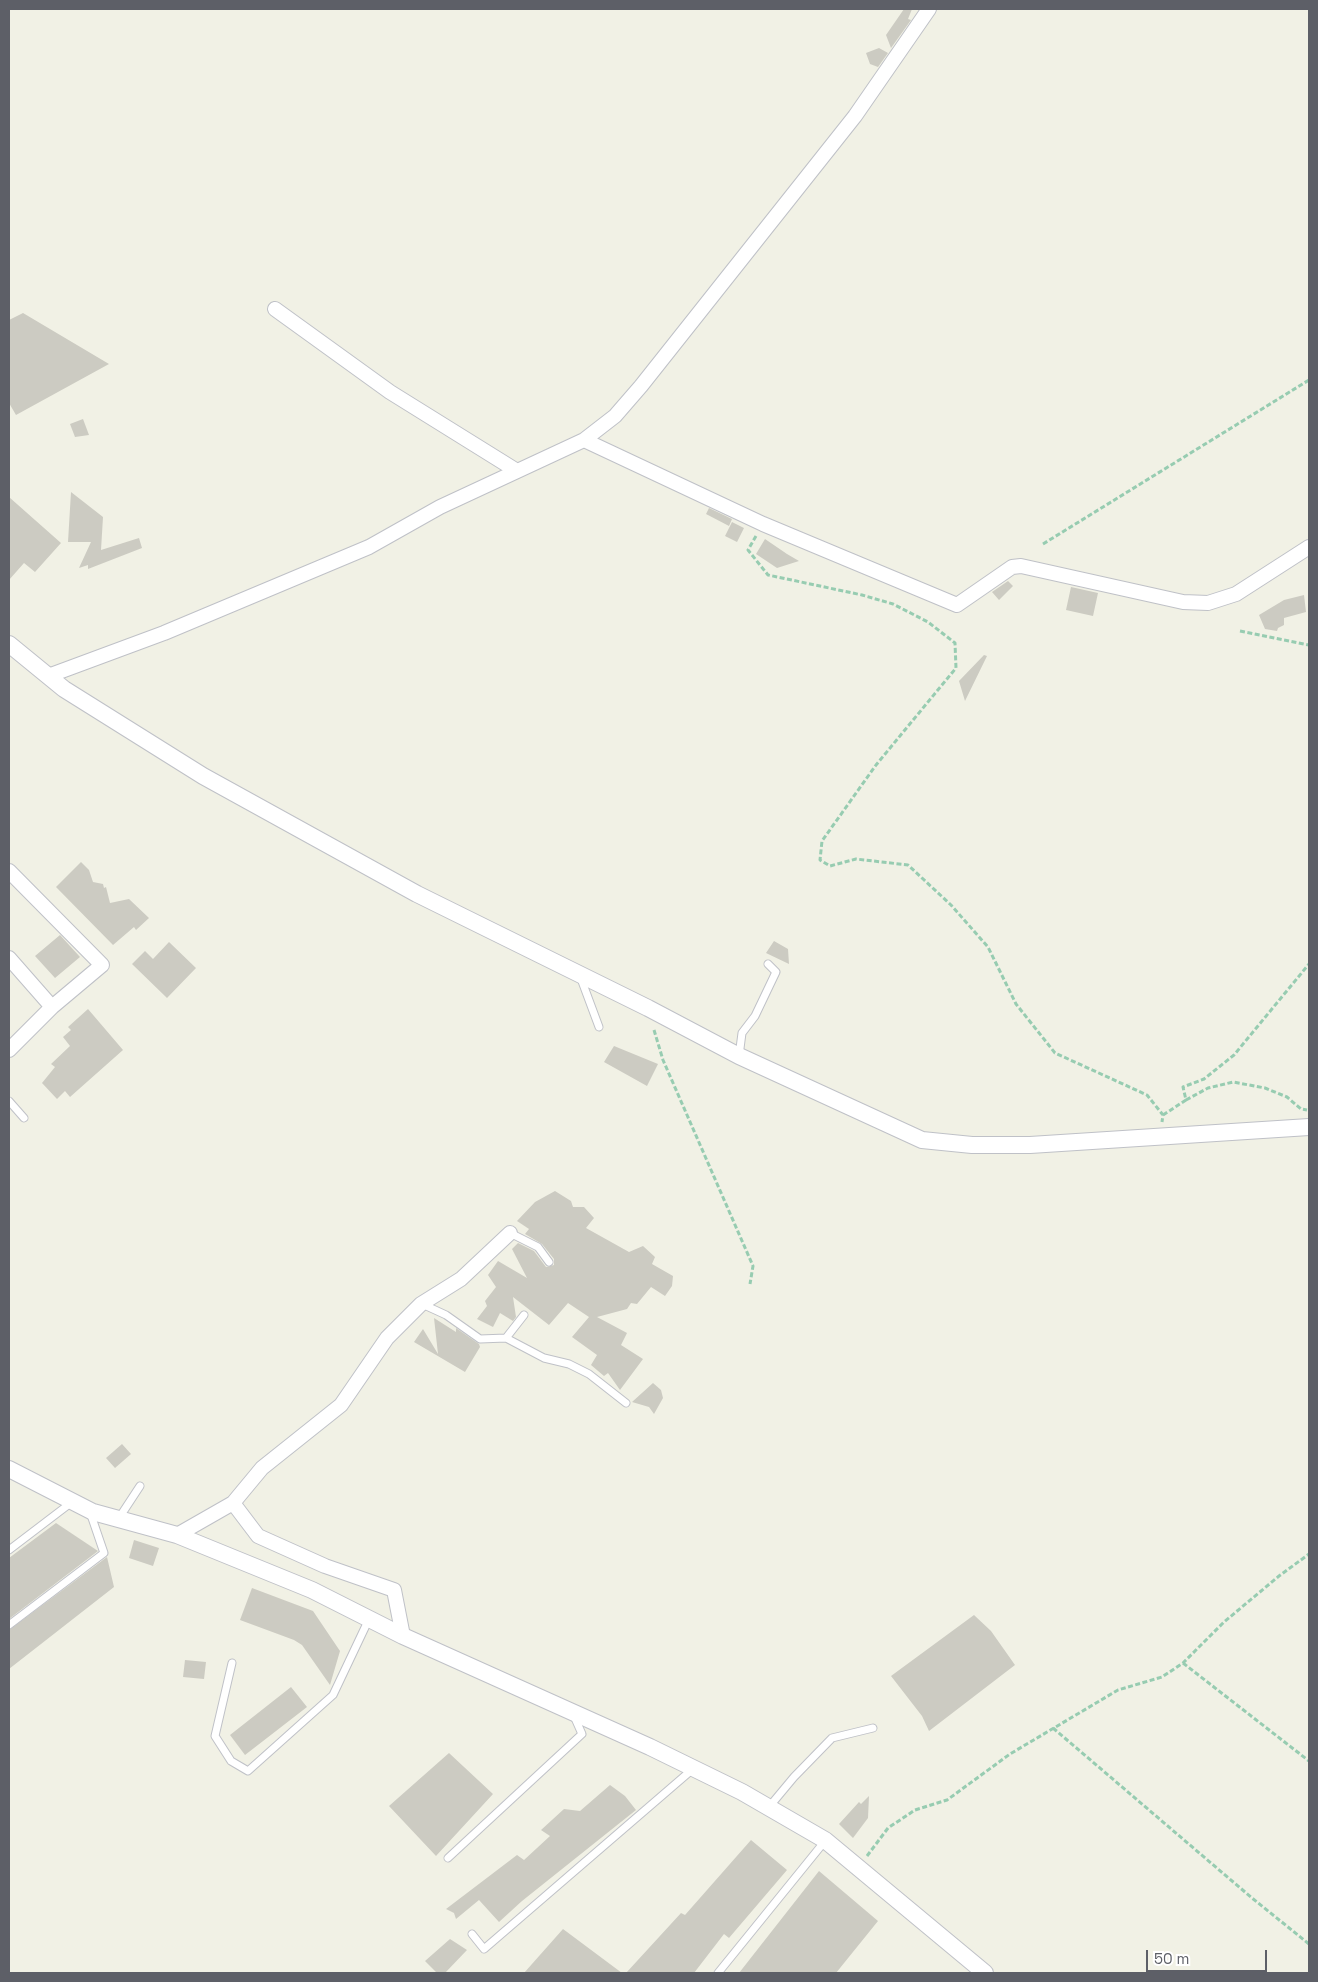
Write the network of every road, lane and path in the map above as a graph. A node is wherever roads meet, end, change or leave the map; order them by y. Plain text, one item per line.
1 (929, 9) edge
2 (275, 308) dead end
3 (1309, 380) edge
4 (584, 440) junction
5 (516, 472) junction
6 (763, 524) junction
7 (1043, 544) dead end
8 (1309, 546) edge
9 (1240, 631) dead end
10 (9, 644) edge
11 (1309, 644) edge
12 (48, 676) junction
13 (9, 870) edge
14 (9, 958) edge
15 (768, 964) dead end
16 (1309, 964) edge
17 (579, 974) junction
18 (52, 1007) junction
19 (648, 1008) junction
20 (599, 1027) dead end
21 (9, 1050) edge
22 (739, 1056) junction
23 (1186, 1100) junction
24 (9, 1101) edge
25 (1309, 1110) edge
26 (1163, 1114) junction
27 (24, 1118) dead end
28 (1309, 1127) edge
29 (1160, 1138) junction
30 (510, 1233) joint
31 (549, 1262) dead end
32 (750, 1284) dead end
33 (421, 1304) junction
34 (524, 1315) dead end
35 (506, 1338) junction
36 (626, 1403) dead end
37 (9, 1469) edge
38 (140, 1486) dead end
39 (72, 1501) junction
40 (233, 1503) junction
41 (90, 1510) junction
42 (119, 1518) junction
43 (177, 1535) junction
44 (9, 1550) edge
45 (1309, 1554) edge
46 (370, 1619) junction
47 (9, 1624) edge
48 (403, 1636) junction
49 (232, 1663) dead end
50 (1183, 1663) junction
51 (572, 1711) junction
52 (874, 1728) dead end
53 (1053, 1728) junction
54 (1309, 1761) edge
55 (694, 1768) junction
56 (769, 1807) junction
57 (825, 1840) junction
58 (448, 1858) dead end
59 (858, 1867) junction
60 (472, 1934) dead end
61 (1309, 1944) edge
62 (718, 1973) edge
63 (985, 1973) edge

1 - 4 street
2 - 5 street
3 - 7 path
4 - 5 street
4 - 6 street
5 - 12 street
6 - 8 street
6 - 26 path
9 - 11 path
10 - 12 street
12 - 17 street
13 - 18 street
14 - 18 street
15 - 22 lane
16 - 23 path
17 - 19 street
17 - 20 lane
18 - 21 street
19 - 22 street
19 - 32 path
22 - 29 street
23 - 25 path
23 - 26 path
24 - 27 lane
26 - 29 path
28 - 29 street
30 - 31 lane
30 - 33 street
33 - 35 lane
33 - 40 street
34 - 35 lane
35 - 36 lane
37 - 39 street
38 - 42 lane
39 - 41 street
39 - 44 lane
40 - 43 street
40 - 48 street
41 - 42 street
41 - 47 lane
42 - 43 street
43 - 46 street
45 - 50 path
46 - 48 street
46 - 49 lane
48 - 51 street
50 - 53 path
50 - 54 path
51 - 55 street
51 - 58 lane
52 - 56 lane
53 - 59 path
53 - 61 path
55 - 56 street
55 - 60 lane
56 - 57 street
57 - 59 street
57 - 62 lane
59 - 63 street

